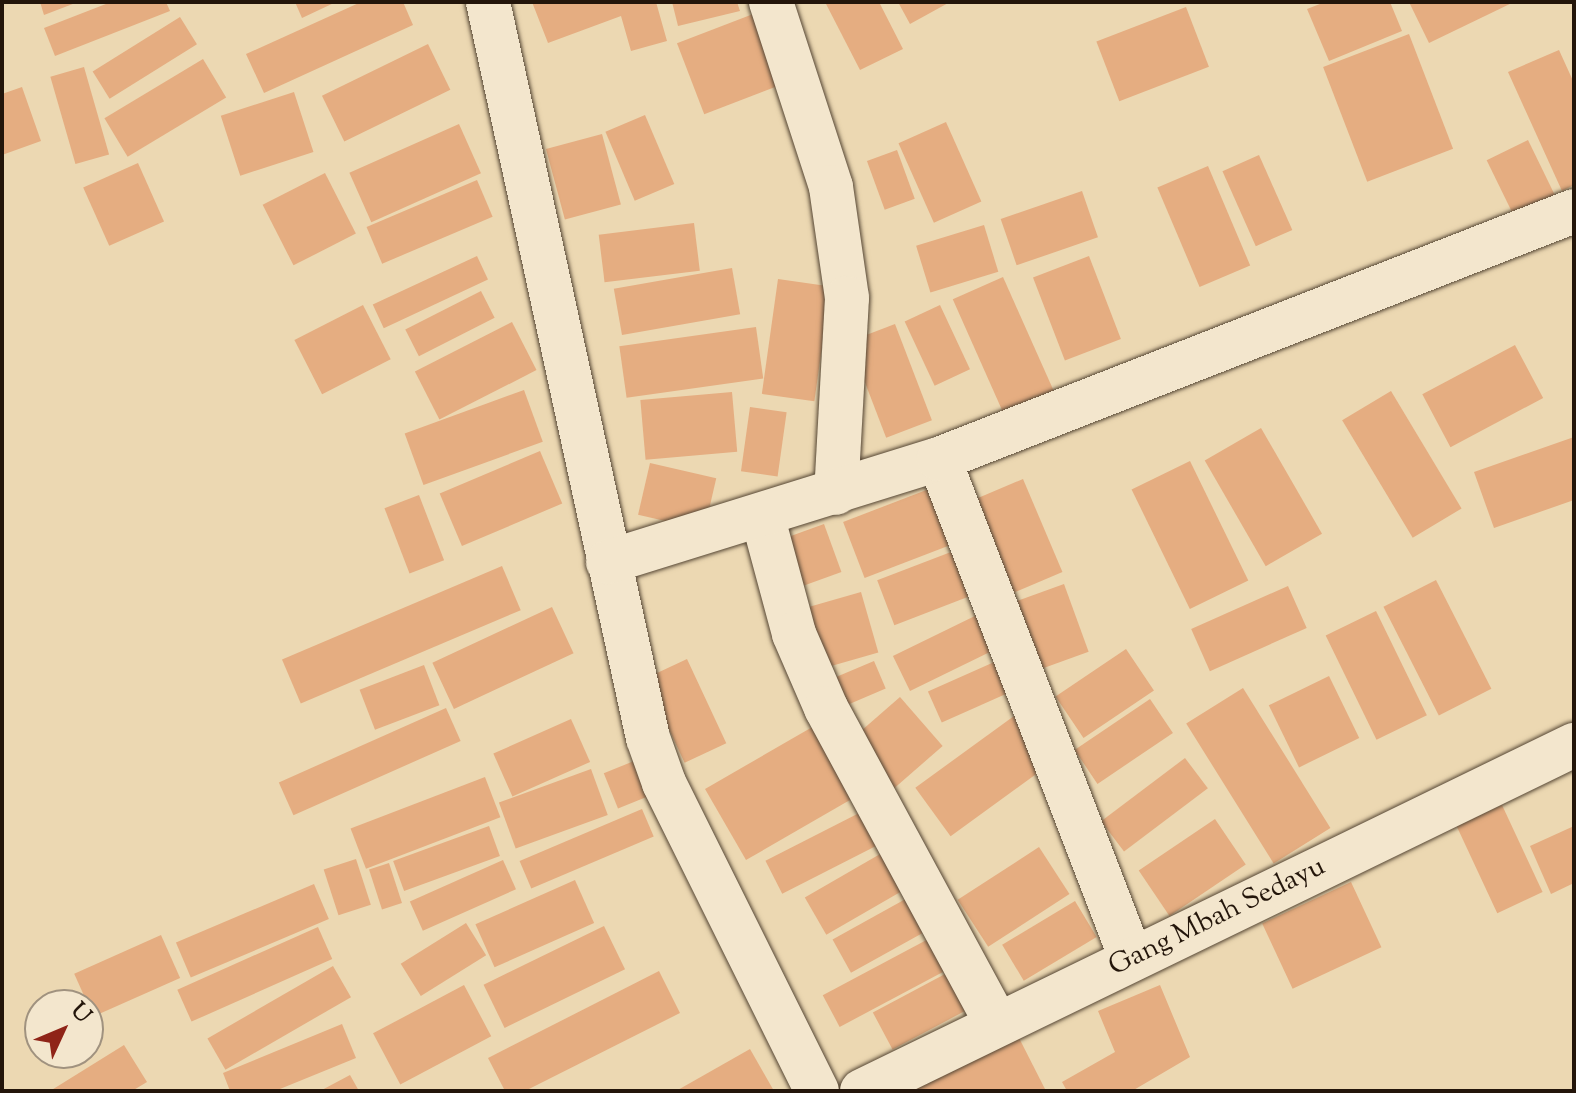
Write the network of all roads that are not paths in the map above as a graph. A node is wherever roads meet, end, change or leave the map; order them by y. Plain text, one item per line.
1 (488, 2) edge
2 (771, 2) edge
3 (1574, 211) edge
4 (939, 459) junction
5 (836, 493) junction
6 (762, 515) junction
7 (608, 562) junction
8 (1574, 745) edge
9 (1131, 958) junction
10 (997, 1024) junction
11 (817, 1091) edge
12 (862, 1091) edge

1 - 7 street
2 - 5 street
3 - 4 street
4 - 5 street
4 - 9 street
5 - 6 street
6 - 7 street
6 - 10 street
7 - 11 street
8 - 9 street, Gang Mbah Sedayu
9 - 10 street, Gang Mbah Sedayu
10 - 12 street, Gang Mbah Sedayu

